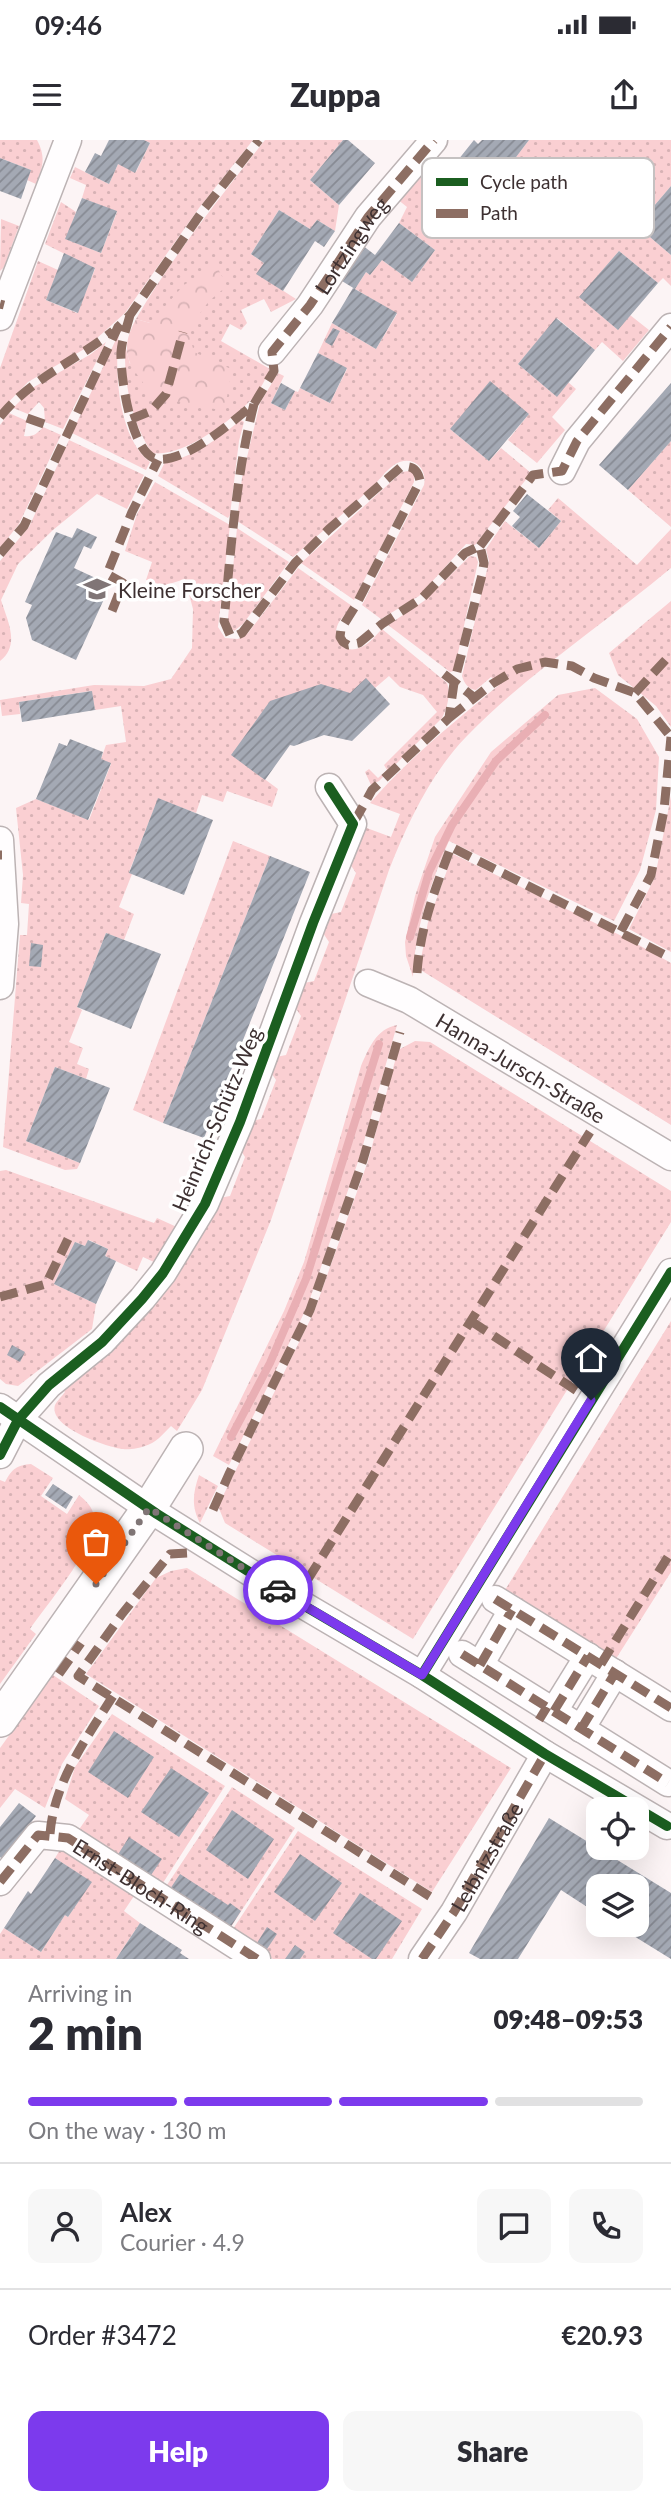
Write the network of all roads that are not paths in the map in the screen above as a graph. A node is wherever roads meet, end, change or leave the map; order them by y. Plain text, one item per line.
1 (68, 140) edge
2 (433, 140) edge
3 (1, 309) edge
4 (671, 327) edge
5 (272, 352) dead end
6 (562, 471) dead end
7 (329, 787) dead end
8 (1, 850) edge
9 (368, 984) dead end
10 (0, 986) edge
11 (671, 1157) edge
12 (671, 1272) edge
13 (9, 1413) edge
14 (186, 1449) dead end
15 (0, 1455) edge
16 (149, 1508) junction
17 (588, 1656) junction
18 (615, 1674) junction
19 (422, 1675) junction
20 (671, 1708) edge
21 (547, 1713) junction
22 (0, 1720) edge
23 (581, 1728) junction
24 (545, 1754) junction
25 (667, 1783) dead end
26 (670, 1831) edge
27 (0, 1882) edge
28 (257, 1959) edge
29 (422, 1959) edge

1 - 3 street
2 - 5 street, Lortzingweg
4 - 6 street
7 - 13 street, Heinrich-Schütz-Weg
8 - 10 street
9 - 11 street, Hanna-Jursch-Straße
12 - 19 street
13 - 15 street
13 - 16 street
14 - 16 main road
16 - 19 street
16 - 22 main road
17 - 18 street
17 - 21 street
17 - 21 street
18 - 20 street
18 - 23 street
19 - 24 street
21 - 23 street
23 - 25 street
24 - 26 street
24 - 29 street, Leibnizstraße
27 - 28 street, Ernst-Bloch-Ring

